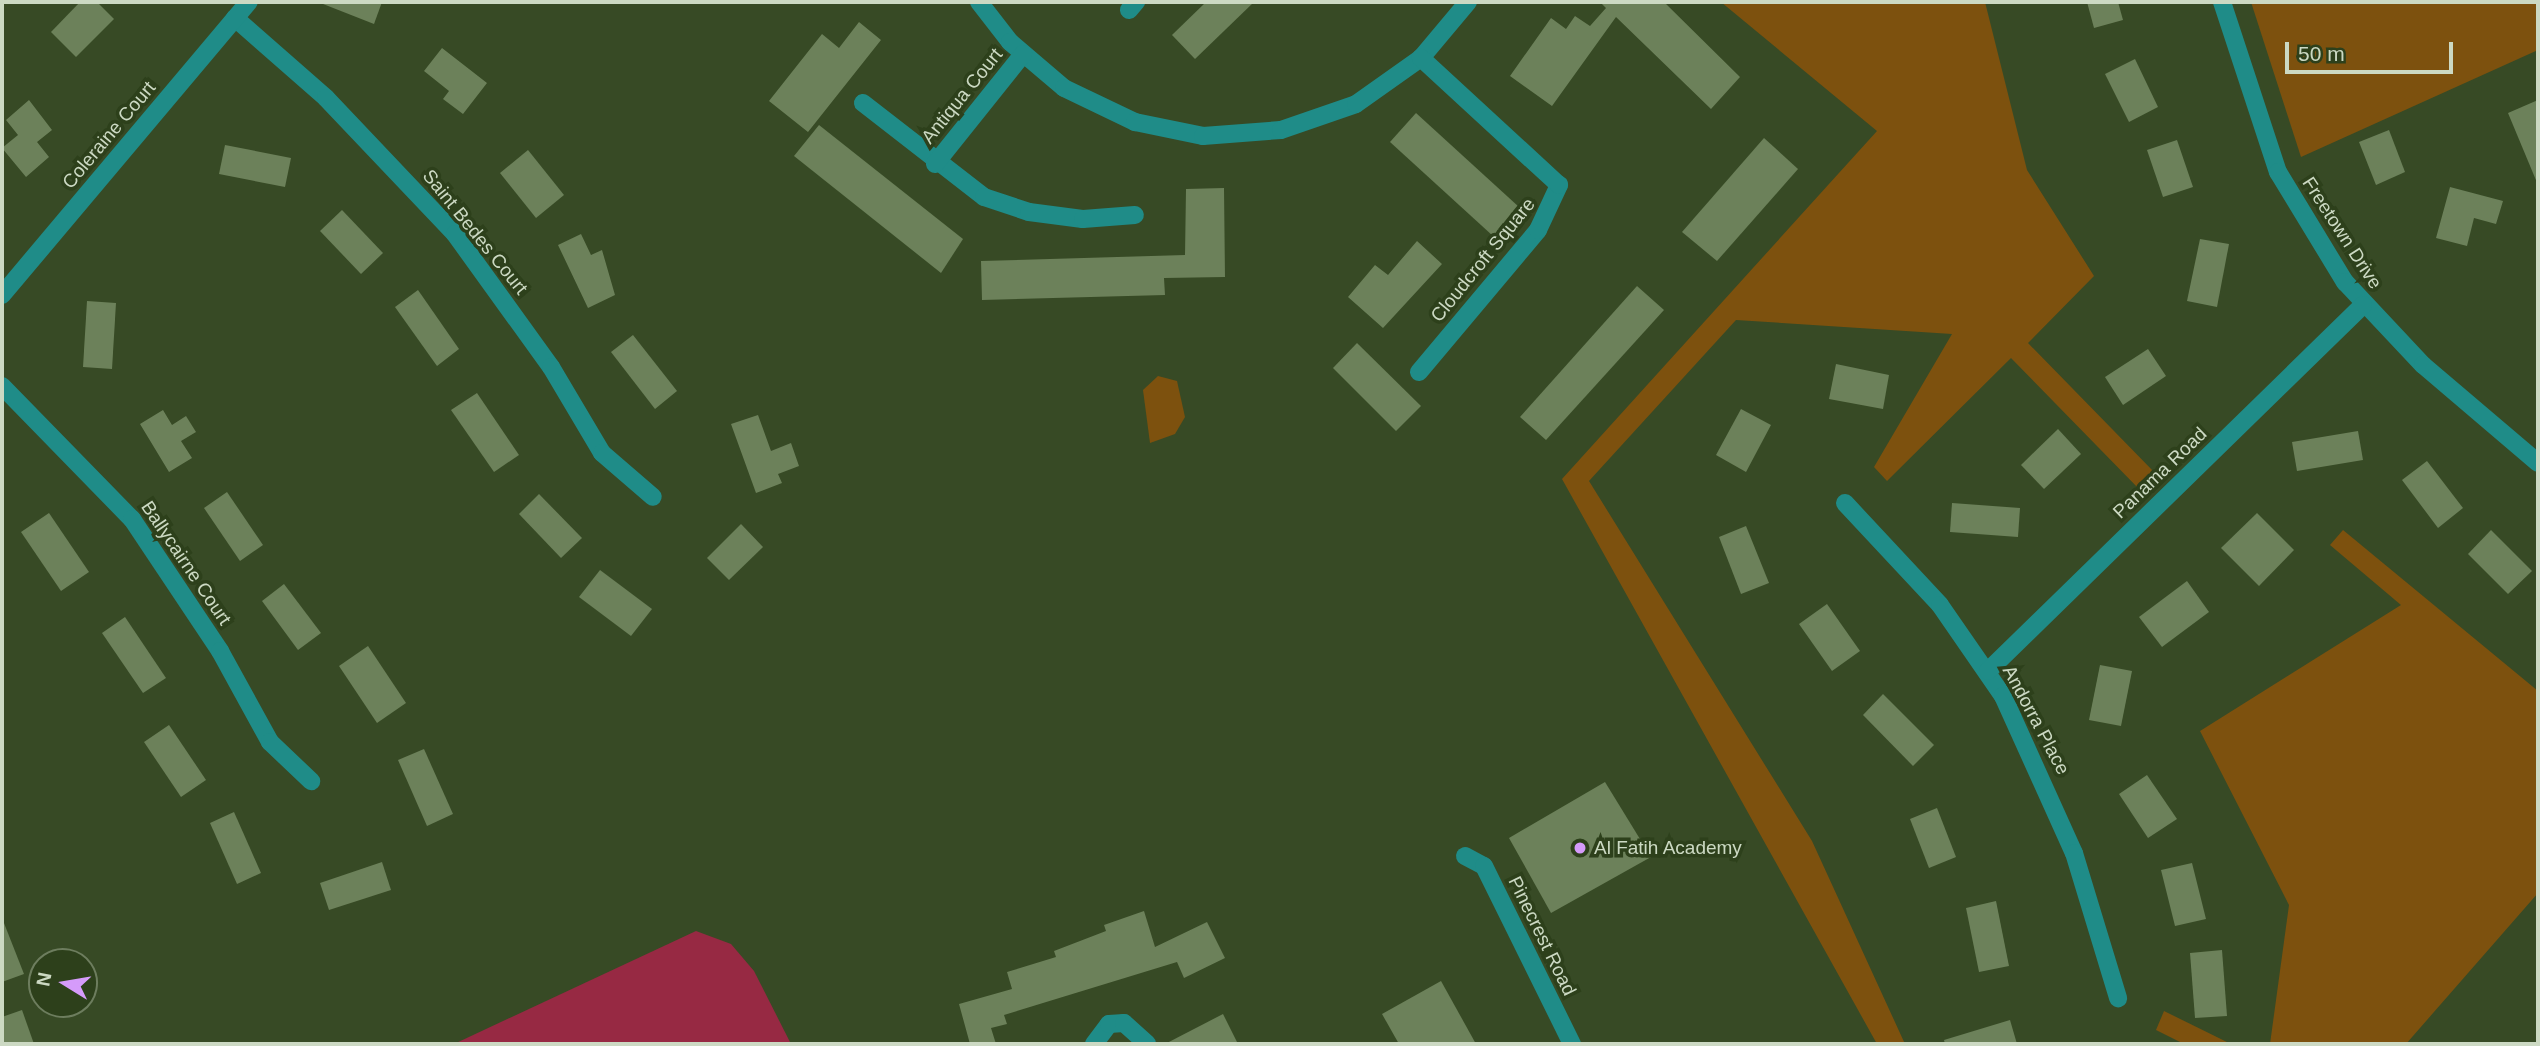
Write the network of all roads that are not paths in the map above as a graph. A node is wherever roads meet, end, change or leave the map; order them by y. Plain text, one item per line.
1 (249, 2) edge
2 (979, 2) edge
3 (1468, 2) edge
4 (2221, 2) edge
5 (235, 18) junction
6 (1023, 54) junction
7 (1421, 58) junction
8 (863, 103) dead end
9 (935, 164) junction
10 (1135, 215) dead end
11 (2, 295) edge
12 (2363, 305) junction
13 (1419, 372) dead end
14 (2, 386) edge
15 (2538, 463) edge
16 (653, 497) dead end
17 (1845, 503) dead end
18 (1988, 671) junction
19 (312, 780) dead end
20 (1465, 856) dead end
21 (2118, 998) dead end
22 (1094, 1044) edge
23 (1147, 1044) edge
24 (1572, 1044) edge

1 - 5 street, Coleraine Court
2 - 6 street
3 - 7 street
4 - 12 street, Freetown Drive
5 - 11 street, Coleraine Court
5 - 16 street, Saint Bedes Court
6 - 7 street
6 - 9 street, Antiqua Court
7 - 13 street, Cloudcroft Square
8 - 9 street, Antiqua Court
9 - 10 street, Antiqua Court
12 - 15 street, Freetown Drive
12 - 18 street, Panama Road
14 - 19 street, Ballycairne Court
17 - 18 street, Andorra Place
18 - 21 street, Andorra Place
20 - 24 street, Pinecrest Road
22 - 23 street

